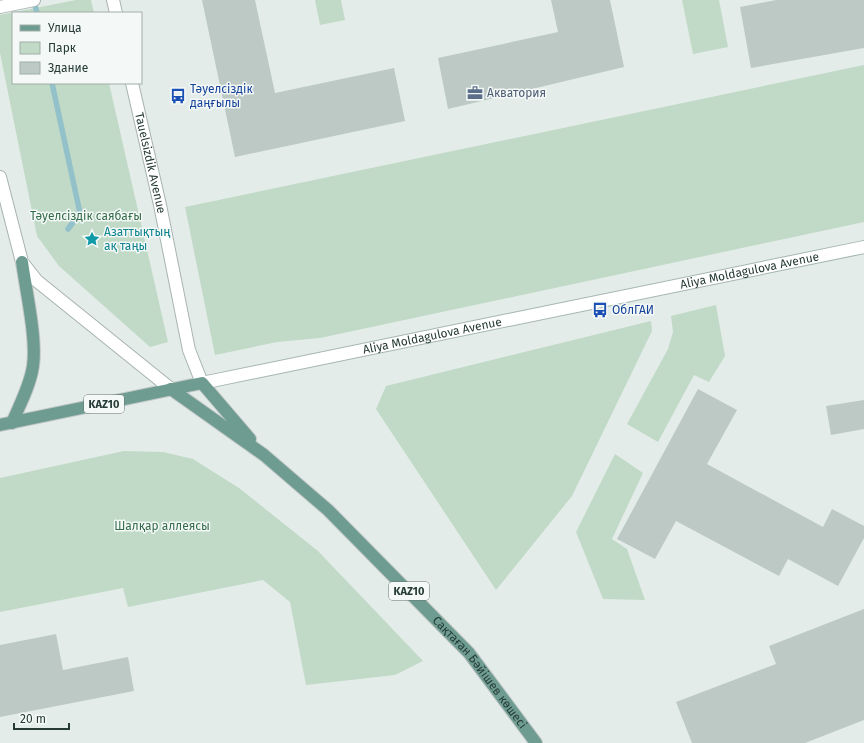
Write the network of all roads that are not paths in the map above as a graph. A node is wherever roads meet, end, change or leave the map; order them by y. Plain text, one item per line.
1 (34, 0) edge
2 (113, 0) edge
3 (0, 7) edge
4 (116, 12) edge
5 (132, 84) edge
6 (0, 177) edge
7 (864, 247) edge
8 (22, 262) junction
9 (202, 383) junction
10 (171, 390) junction
11 (6, 424) edge
12 (264, 455) junction
13 (536, 743) edge

1 - 3 main road
2 - 4 main road
5 - 9 main road, Tauelsizdik Avenue
6 - 8 main road
7 - 9 main road, Aliya Moldagulova Avenue
8 - 10 main road
8 - 11 main road
9 - 10 main road, Aliya Moldagulova Avenue / KAZ10
9 - 12 main road, Сақтаған Бәйішев көшесі / KAZ10
10 - 11 main road, Aliya Moldagulova Avenue / KAZ10
10 - 12 main road, Сақтаған Бәйішев көшесі / KAZ10
12 - 13 main road, Сақтаған Бәйішев көшесі / KAZ10

